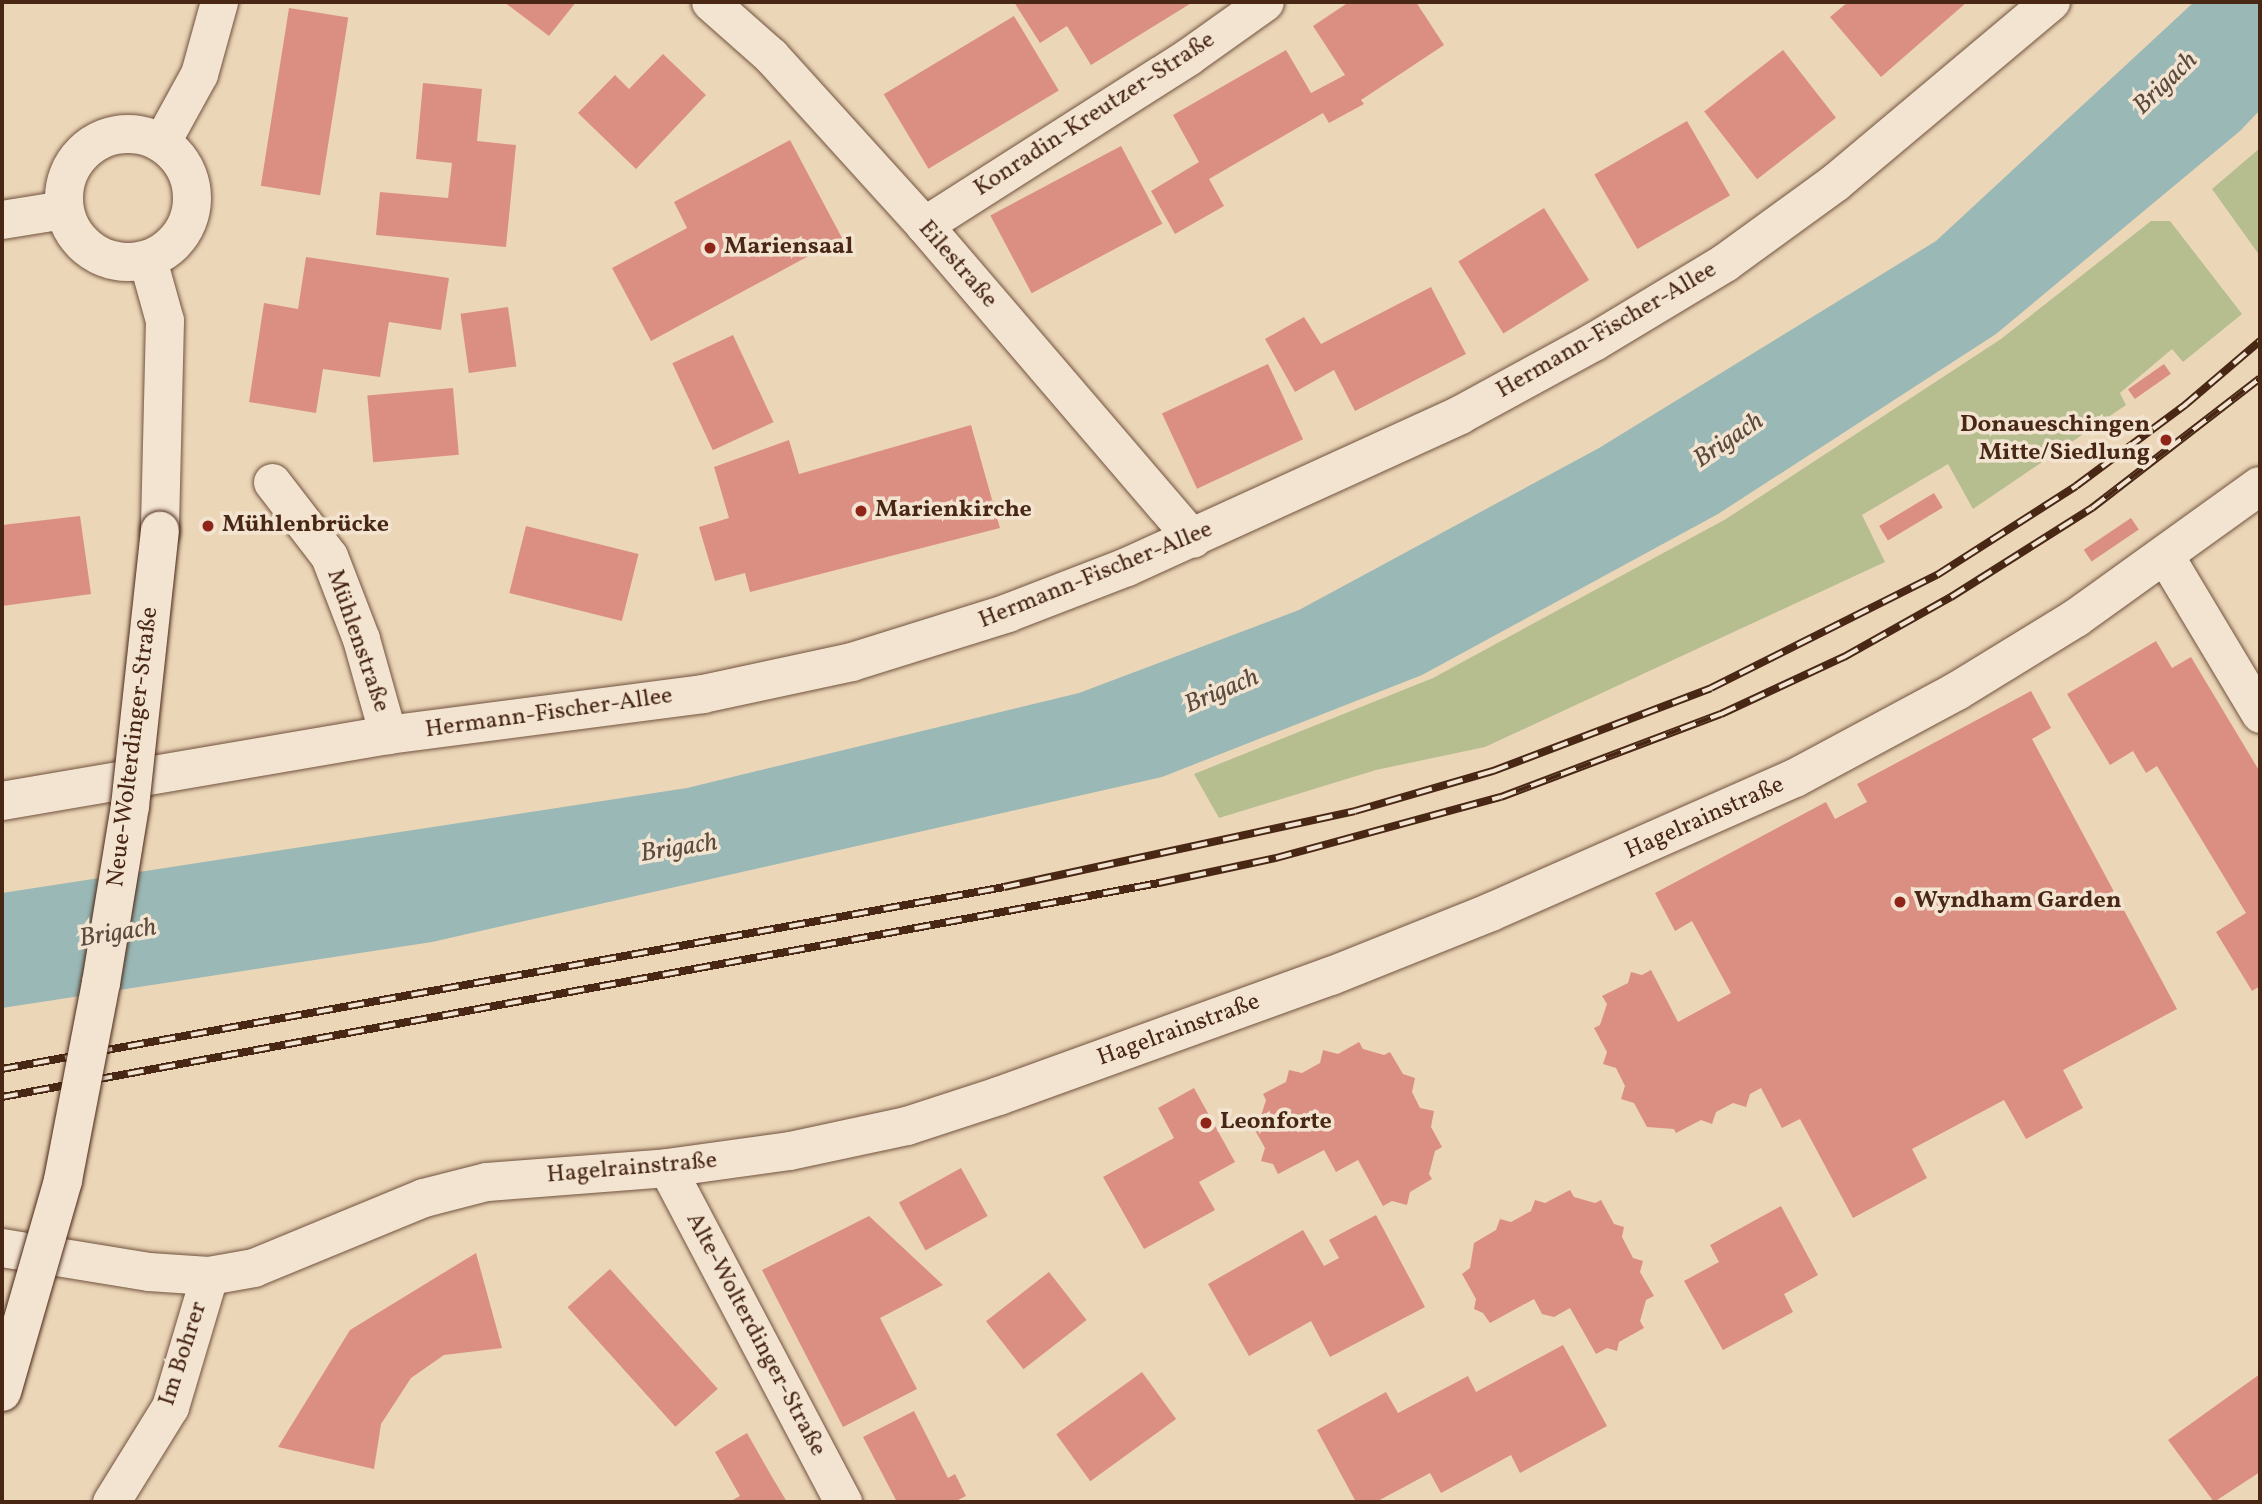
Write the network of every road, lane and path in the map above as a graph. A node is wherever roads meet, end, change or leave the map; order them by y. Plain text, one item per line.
1 (219, 2) edge
2 (710, 2) edge
3 (1265, 2) edge
4 (2050, 2) edge
5 (161, 143) junction
6 (64, 210) junction
7 (2, 220) edge
8 (924, 225) junction
9 (148, 260) junction
10 (272, 482) dead end
11 (2260, 486) edge
12 (1193, 539) junction
13 (2166, 557) junction
14 (2260, 714) edge
15 (388, 735) junction
16 (2, 801) edge
17 (667, 1168) junction
18 (2, 1248) edge
19 (209, 1276) junction
20 (2, 1392) edge
21 (111, 1502) edge
22 (843, 1502) edge

1 - 5 street
2 - 8 street, Eilestraße
3 - 8 street, Konradin-Kreutzer-Straße
4 - 12 main road, Hermann-Fischer-Allee
5 - 6 main road
5 - 9 main road
6 - 7 main road
6 - 9 main road
8 - 12 street, Eilestraße
9 - 20 main road, Neue-Wolterdinger-Straße, bridge
10 - 15 street, Mühlenstraße
11 - 13 main road, Hagelrainstraße
12 - 15 main road, Hermann-Fischer-Allee
13 - 14 street
13 - 17 main road, Hagelrainstraße
15 - 16 main road, Hermann-Fischer-Allee
17 - 19 main road, Hagelrainstraße
17 - 22 street, Alte-Wolterdinger-Straße
18 - 19 main road, Hagelrainstraße
19 - 21 street, Im Bohrer

